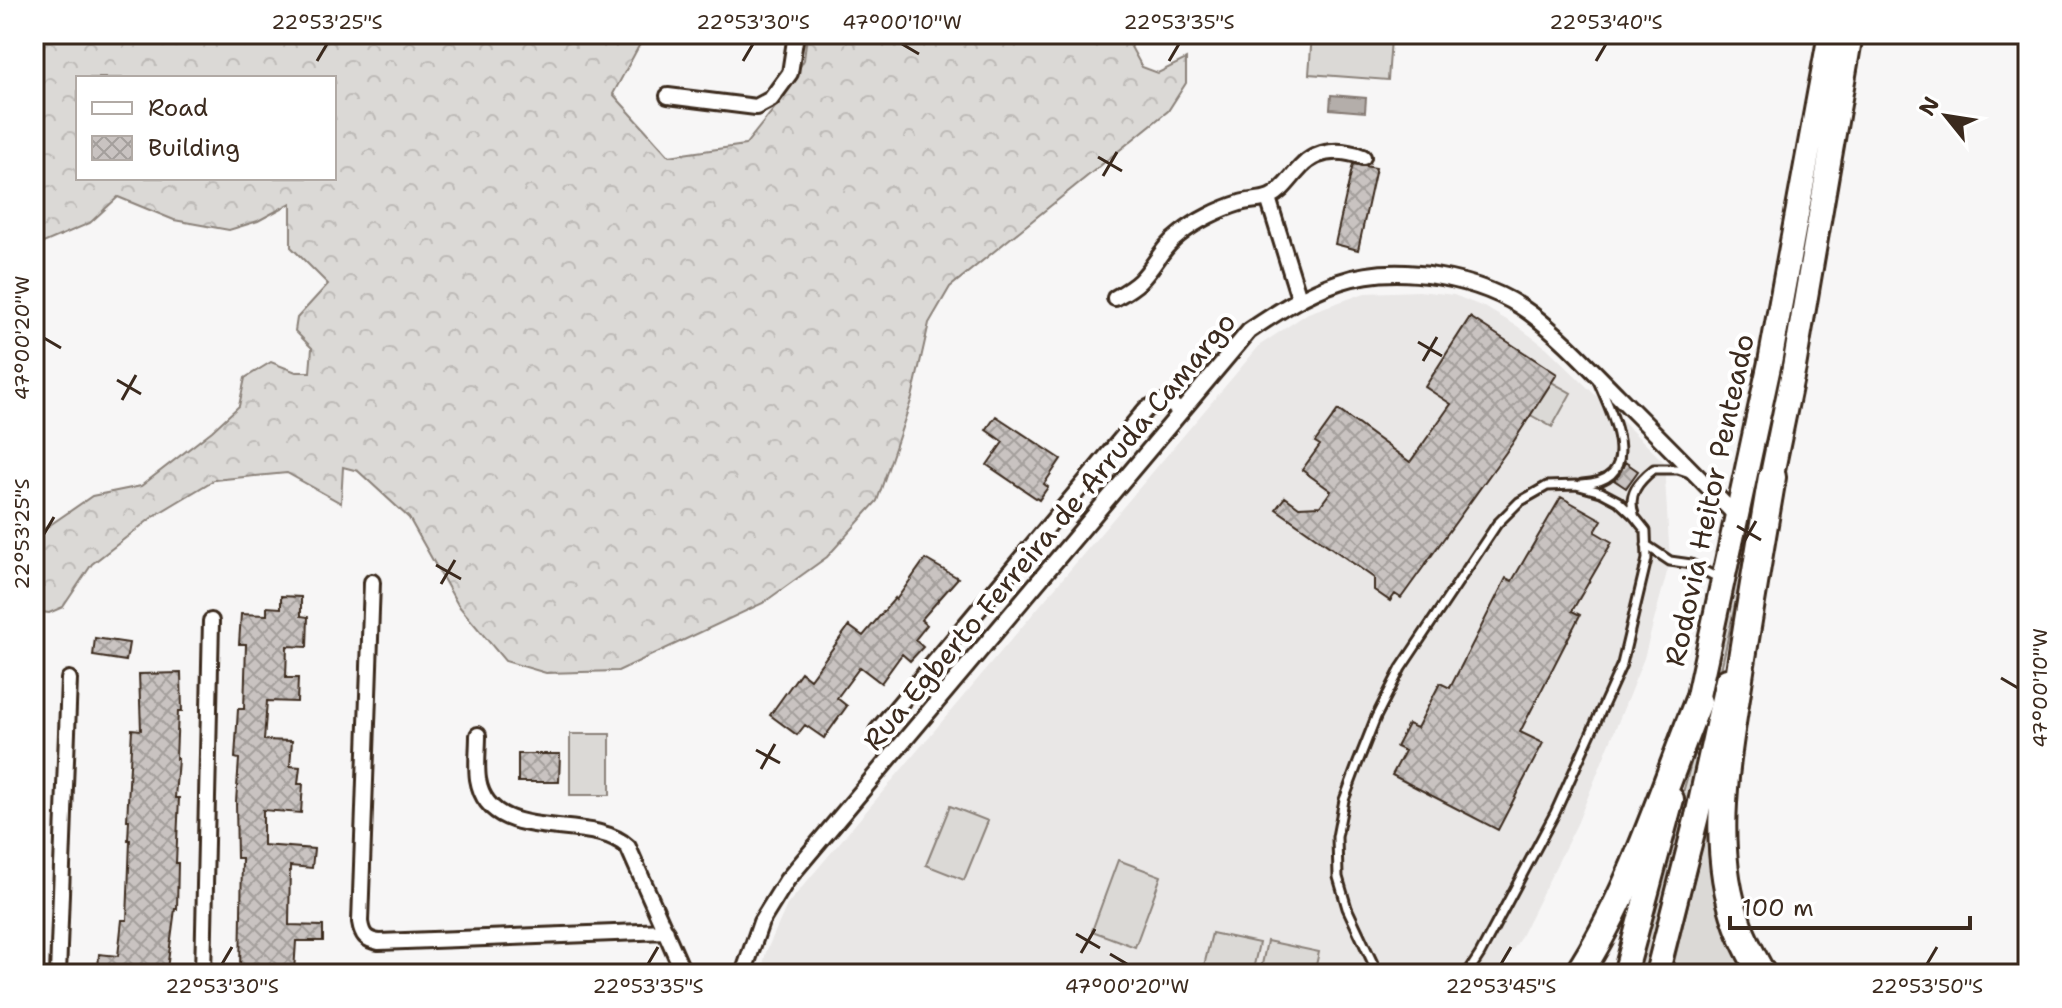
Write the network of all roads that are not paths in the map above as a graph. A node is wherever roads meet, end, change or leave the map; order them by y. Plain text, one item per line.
1 (796, 34) edge
2 (1830, 34) edge
3 (1851, 34) edge
4 (668, 96) dead end
5 (1363, 157) dead end
6 (1268, 198) junction
7 (1115, 298) dead end
8 (1299, 298) junction
9 (1594, 373) junction
10 (1181, 412) junction
11 (1697, 475) junction
12 (1772, 477) junction
13 (1576, 485) junction
14 (1634, 516) junction
15 (1737, 517) junction
16 (1646, 545) junction
17 (1724, 581) junction
18 (372, 582) dead end
19 (211, 621) dead end
20 (69, 679) dead end
21 (1698, 702) junction
22 (877, 731) dead end
23 (478, 735) dead end
24 (666, 931) junction
25 (58, 974) edge
26 (203, 974) edge
27 (684, 974) edge
28 (743, 974) edge
29 (1378, 974) edge
30 (1467, 974) edge
31 (1578, 974) edge
32 (1625, 974) edge
33 (1657, 974) edge
34 (1762, 974) edge

1 - 4 street
2 - 15 main road, Rodovia Heitor Penteado
3 - 12 main road, Rodovia Heitor Penteado
5 - 6 street
6 - 7 street
6 - 8 street
8 - 9 street, Rua Egberto Ferreira de Arruda Camargo
8 - 10 street, Rua Egberto Ferreira de Arruda Camargo
9 - 11 street, Rua Egberto Ferreira de Arruda Camargo
9 - 13 lane
10 - 22 street
10 - 28 street, Rua Egberto Ferreira de Arruda Camargo
11 - 14 lane
11 - 15 street, Rua Egberto Ferreira de Arruda Camargo
12 - 33 main road, Rodovia Heitor Penteado
12 - 34 highway
13 - 14 lane
13 - 29 lane
14 - 16 lane
15 - 17 main road, Rodovia Heitor Penteado
16 - 17 lane
16 - 30 lane
17 - 21 main road, Rodovia Heitor Penteado
18 - 24 street
19 - 26 street
20 - 25 street
21 - 31 highway
21 - 32 main road, Rodovia Heitor Penteado
23 - 24 street
24 - 27 street

